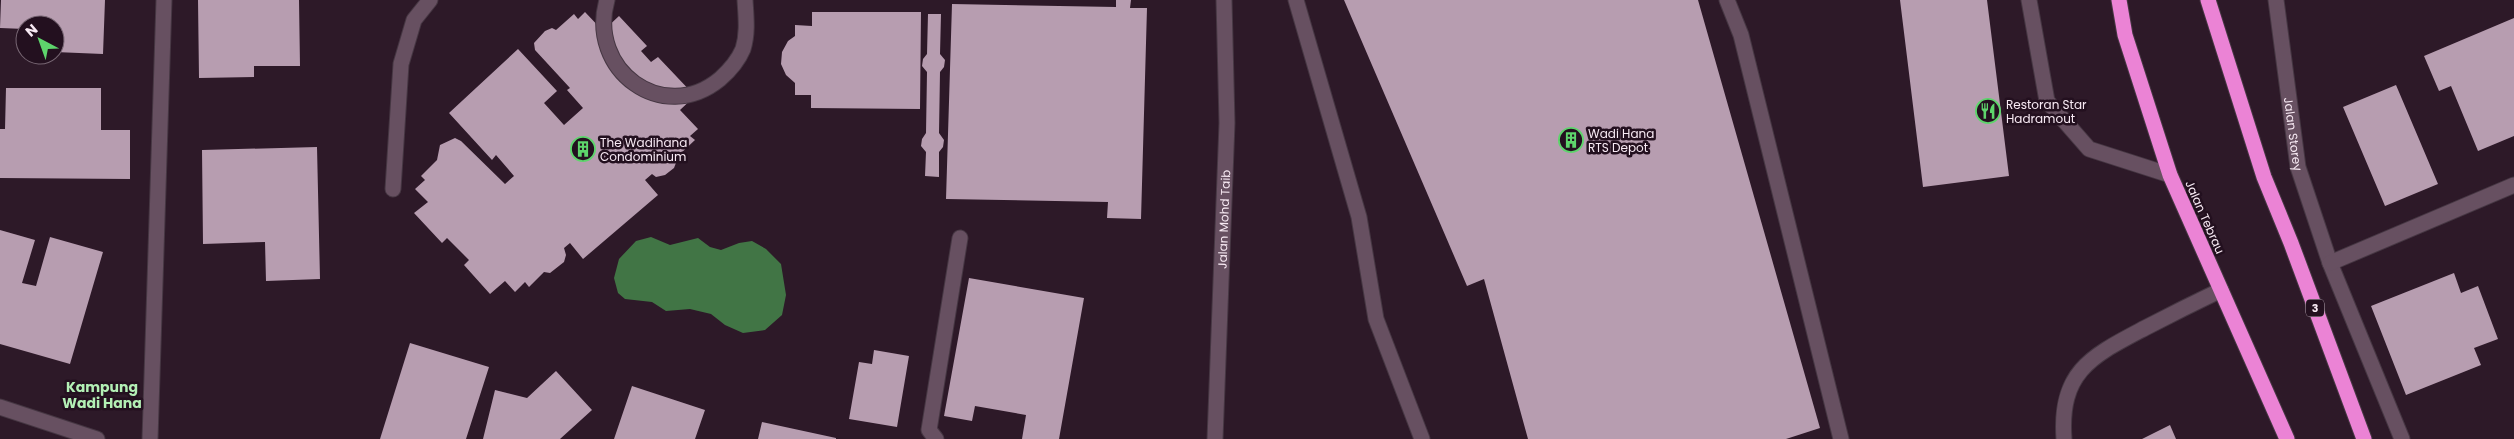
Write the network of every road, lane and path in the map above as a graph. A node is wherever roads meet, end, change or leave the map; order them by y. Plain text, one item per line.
1 (164, 0) edge
2 (430, 0) edge
3 (607, 0) edge
4 (745, 0) edge
5 (1224, 0) edge
6 (1296, 0) edge
7 (1727, 0) edge
8 (2030, 0) edge
9 (2120, 0) edge
10 (2208, 0) edge
11 (2276, 0) edge
12 (2170, 175) junction
13 (2514, 185) edge
14 (393, 189) dead end
15 (960, 238) dead end
16 (2330, 263) junction
17 (2221, 290) junction
18 (0, 407) edge
19 (97, 439) edge
20 (150, 439) edge
21 (936, 439) edge
22 (1215, 439) edge
23 (1422, 439) edge
24 (1841, 439) edge
25 (2064, 439) edge
26 (2287, 439) edge
27 (2364, 439) edge
28 (2402, 439) edge

1 - 20 street
2 - 14 street
3 - 4 street
5 - 22 street, Jalan Mohd Taib
6 - 23 street
7 - 24 street
8 - 12 street
9 - 12 highway, Jalan Tebrau
10 - 27 highway, 3
11 - 16 street, Jalan Storey
12 - 17 highway, Jalan Tebrau
13 - 16 street
15 - 21 street
16 - 28 street
17 - 25 street
17 - 26 highway, Jalan Tebrau
18 - 19 street

